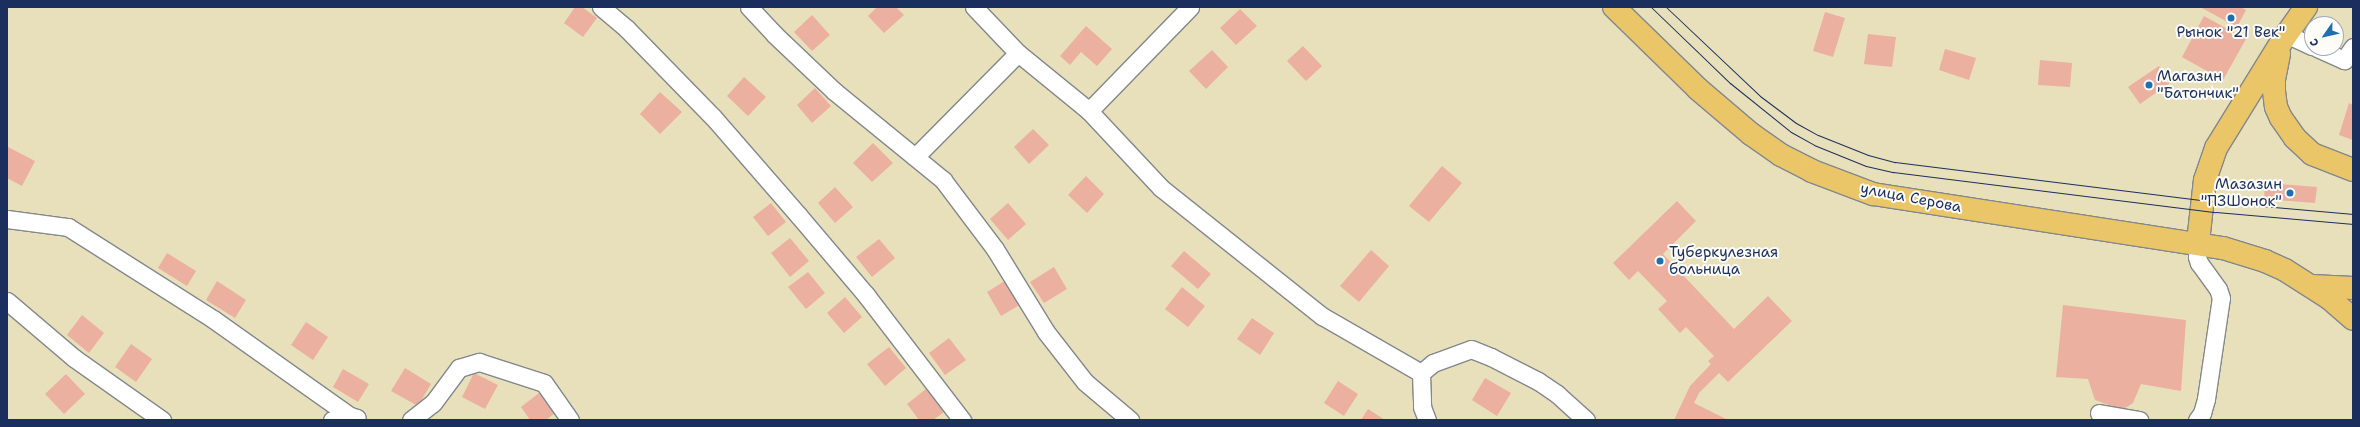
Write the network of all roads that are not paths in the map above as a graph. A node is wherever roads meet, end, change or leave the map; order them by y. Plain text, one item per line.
1 (601, 7) edge
2 (749, 7) edge
3 (974, 7) edge
4 (1190, 7) edge
5 (1614, 7) edge
6 (2301, 9) edge
7 (2284, 37) junction
8 (2304, 43) edge
9 (2353, 47) edge
10 (1018, 53) junction
11 (2335, 56) edge
12 (1089, 111) junction
13 (915, 156) junction
14 (2353, 170) edge
15 (7, 219) edge
16 (2198, 242) junction
17 (2308, 286) junction
18 (2353, 288) edge
19 (7, 301) edge
20 (2353, 319) edge
21 (1421, 373) junction
22 (2099, 413) dead end
23 (1421, 416) edge
24 (356, 418) edge
25 (162, 420) edge
26 (332, 420) edge
27 (411, 420) edge
28 (570, 420) edge
29 (962, 420) edge
30 (1130, 420) edge
31 (1586, 420) edge
32 (2139, 420) edge
33 (2197, 420) edge

1 - 29 lane
2 - 13 lane
3 - 10 lane
4 - 12 lane
5 - 16 main road, улица Серова
6 - 7 main road
7 - 8 lane
7 - 14 main road
7 - 16 main road
9 - 11 lane
10 - 12 lane
10 - 13 lane
12 - 21 lane
13 - 30 lane
15 - 24 lane
16 - 17 main road, улица Серова
16 - 33 lane
17 - 18 main road
17 - 20 main road, улица Серова
19 - 25 lane
21 - 23 lane
21 - 31 lane
22 - 32 lane
24 - 26 lane
27 - 28 lane

